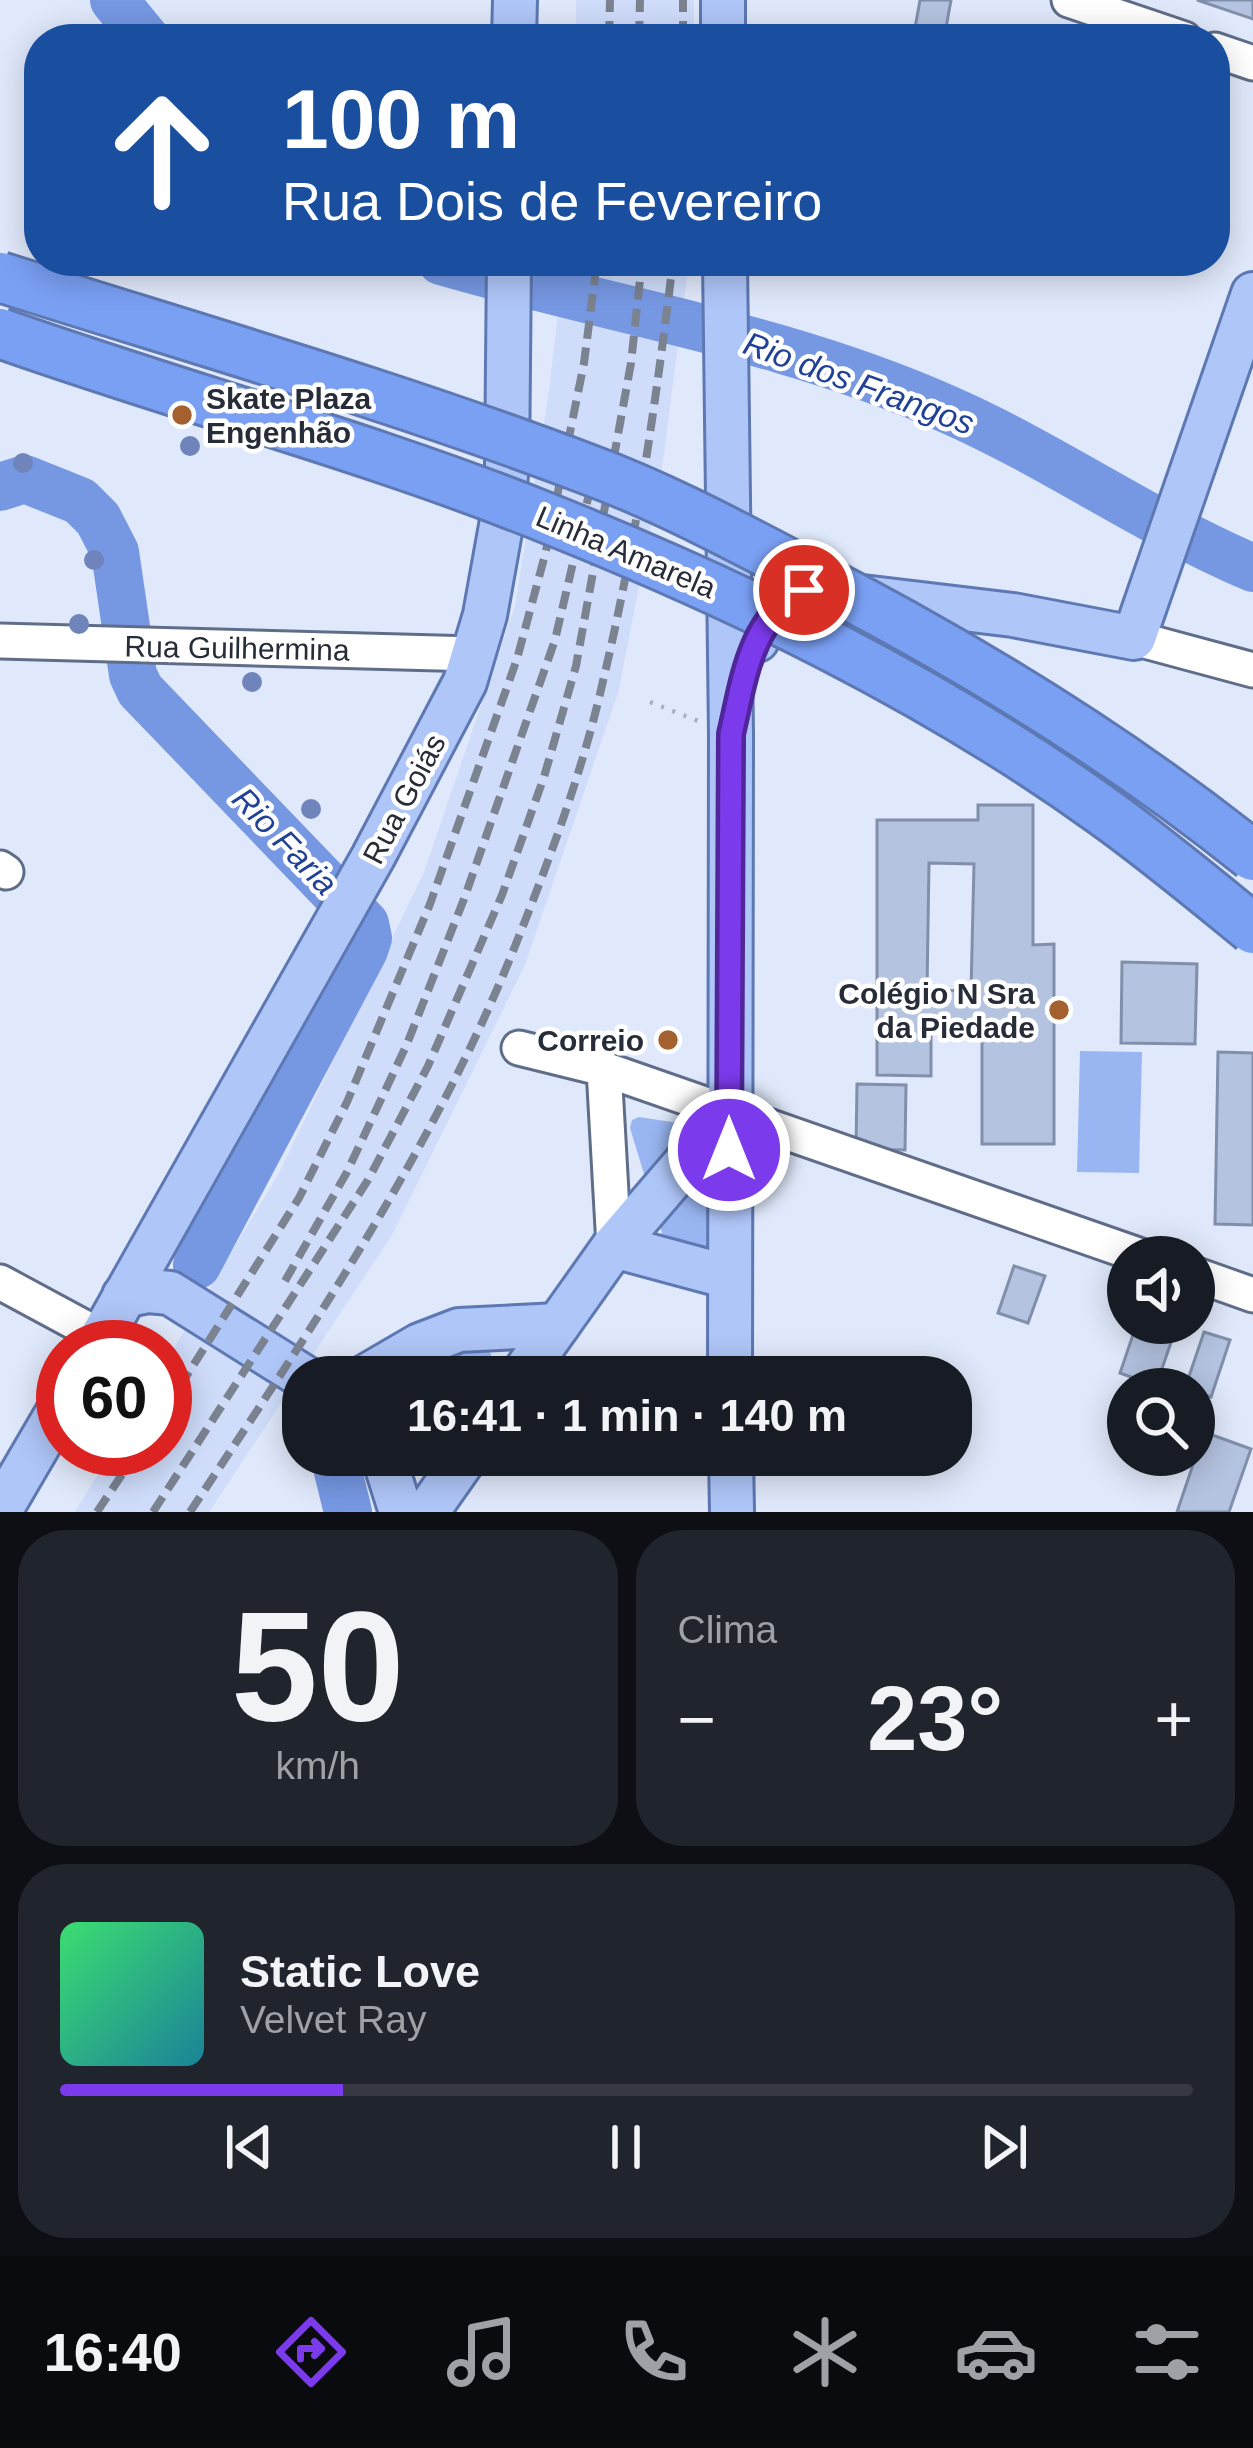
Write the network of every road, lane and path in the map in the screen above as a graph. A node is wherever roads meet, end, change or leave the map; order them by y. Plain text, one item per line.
1 (1069, 0) edge
2 (1140, 24) edge
3 (509, 276) edge
4 (725, 276) edge
5 (0, 277) edge
6 (1253, 294) edge
7 (0, 333) edge
8 (726, 336) junction
9 (804, 590) junction
10 (1134, 638) junction
11 (0, 641) edge
12 (475, 654) junction
13 (1253, 670) edge
14 (650, 702) dead end
15 (731, 734) junction
16 (1253, 856) edge
17 (1253, 929) edge
18 (519, 1048) dead end
19 (604, 1069) junction
20 (730, 1111) junction
21 (1107, 1244) edge
22 (152, 1246) junction
23 (614, 1246) junction
24 (729, 1277) junction
25 (1215, 1281) edge
26 (0, 1282) edge
27 (170, 1293) junction
28 (1253, 1295) edge
29 (124, 1296) junction
30 (63, 1320) edge
31 (111, 1320) edge
32 (558, 1324) junction
33 (401, 1356) edge
34 (536, 1356) edge
35 (730, 1356) edge
36 (282, 1363) edge
37 (36, 1449) edge
38 (390, 1476) edge
39 (452, 1476) edge
40 (731, 1476) edge
41 (0, 1511) edge
42 (401, 1512) edge
43 (427, 1512) edge
44 (732, 1512) edge

1 - 2 street
3 - 12 main road, Rua Goiás
4 - 8 main road
5 - 16 highway, Linha Amarela, bridge
6 - 10 main road
7 - 17 highway, Linha Amarela, bridge
8 - 9 main road
8 - 15 main road
9 - 10 main road
9 - 15 main road
10 - 13 street
11 - 12 street, Rua Guilhermina
12 - 22 main road, Rua Goiás
14 - 15 path
15 - 20 main road
18 - 19 street
19 - 20 street
19 - 23 street
20 - 21 street
20 - 23 main road
20 - 24 main road
22 - 27 main road
22 - 29 main road, Rua Goiás
23 - 24 main road
23 - 32 main road
24 - 35 main road
25 - 28 street
26 - 30 street
27 - 29 main road
27 - 36 main road
29 - 31 main road, Rua Goiás
32 - 33 main road
32 - 34 main road
37 - 41 main road
38 - 42 main road
39 - 43 main road
40 - 44 main road

